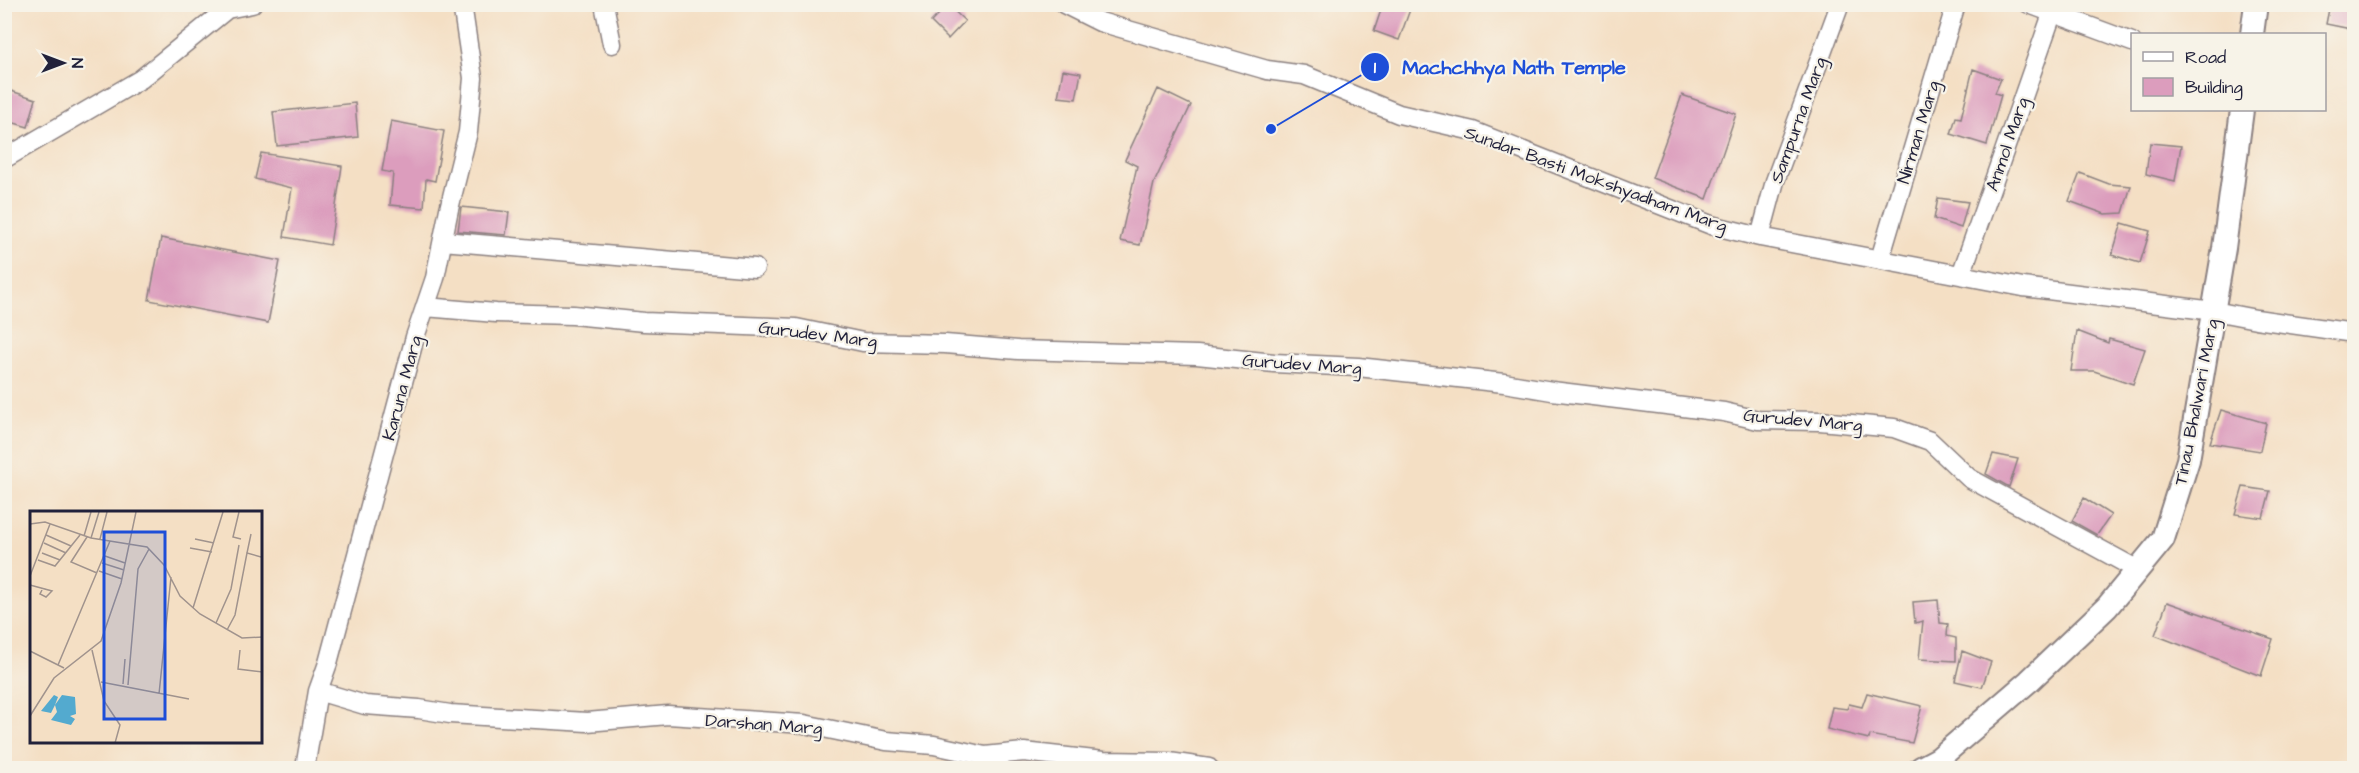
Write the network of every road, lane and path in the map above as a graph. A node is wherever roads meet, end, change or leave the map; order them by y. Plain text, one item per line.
1 (252, 4) edge
2 (462, 4) edge
3 (604, 4) edge
4 (1064, 4) edge
5 (1840, 4) edge
6 (1956, 4) edge
7 (2029, 4) edge
8 (2256, 4) edge
9 (2052, 14) junction
10 (2252, 33) edge
11 (2131, 41) edge
12 (612, 44) dead end
13 (2242, 111) edge
14 (4, 159) edge
15 (1760, 237) junction
16 (443, 241) junction
17 (1880, 259) junction
18 (755, 268) dead end
19 (1961, 275) junction
20 (425, 306) junction
21 (2214, 310) junction
22 (2355, 333) edge
23 (2138, 570) junction
24 (318, 692) junction
25 (304, 768) edge
26 (1209, 768) edge
27 (1921, 768) edge

1 - 14 street
2 - 16 street, Karuna Marg
3 - 12 street
4 - 15 street, Sundar Basti Mokshyadham Marg
5 - 15 street, Sampurna Marg
6 - 17 street, Nirman Marg
7 - 9 street
8 - 10 street
9 - 11 street
9 - 19 street, Anmol Marg
13 - 21 street, Tinau Bhalwari Marg
15 - 17 street, Sundar Basti Mokshyadham Marg
16 - 18 street
16 - 20 street, Karuna Marg
17 - 19 street, Sundar Basti Mokshyadham Marg
19 - 21 street, Sundar Basti Mokshyadham Marg
20 - 23 street, Gurudev Marg
20 - 24 street, Karuna Marg
21 - 22 street, Sundar Basti Mokshyadham Marg
21 - 23 street, Tinau Bhalwari Marg
23 - 27 street, Tinau Bhalwari Marg
24 - 25 street, Karuna Marg
24 - 26 street, Darshan Marg

